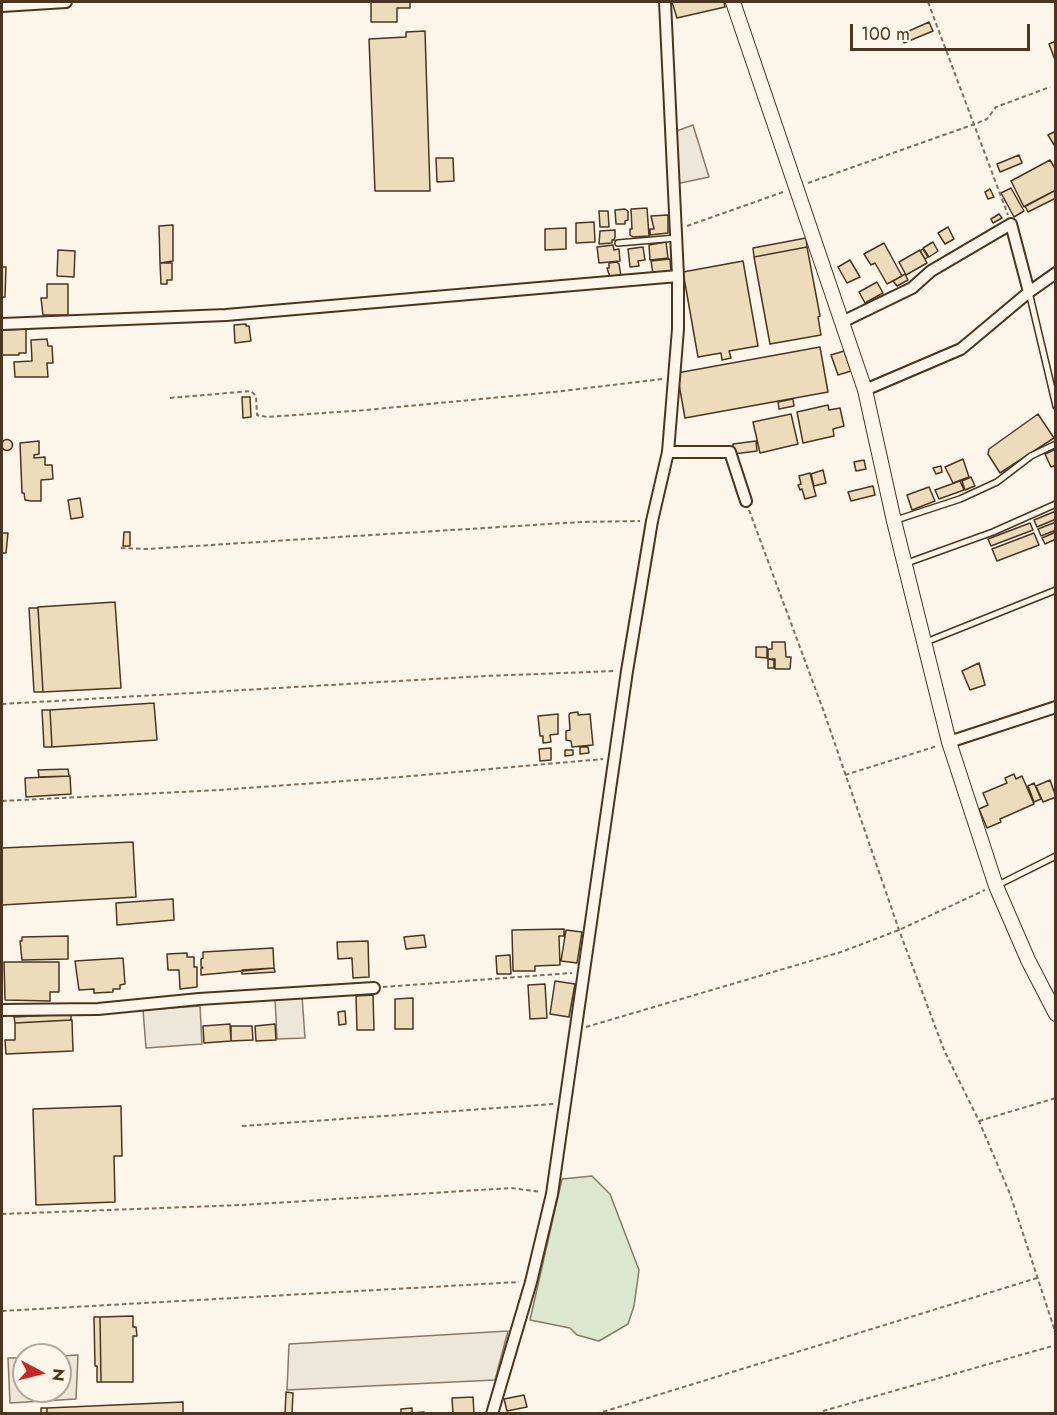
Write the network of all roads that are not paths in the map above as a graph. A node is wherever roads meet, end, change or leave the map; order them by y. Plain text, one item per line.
1 (66, 2) edge
2 (665, 2) edge
3 (733, 2) edge
4 (2, 6) edge
5 (676, 234) junction
6 (618, 243) dead end
7 (1056, 273) edge
8 (678, 276) junction
9 (1029, 292) junction
10 (842, 322) junction
11 (2, 324) edge
12 (865, 390) junction
13 (1056, 406) edge
14 (1056, 444) edge
15 (668, 452) junction
16 (746, 501) road end
17 (1056, 504) edge
18 (894, 521) junction
19 (905, 564) junction
20 (1056, 590) edge
21 (924, 643) junction
22 (1056, 707) edge
23 (948, 742) junction
24 (1056, 856) edge
25 (996, 886) junction
26 (374, 988) road end
27 (2, 1010) edge
28 (1056, 1014) edge
29 (492, 1413) edge

1 - 4 street
2 - 5 street
3 - 10 street
5 - 6 lane
5 - 8 street
7 - 9 street
8 - 11 street
8 - 15 street
9 - 10 street
9 - 12 street
9 - 13 lane
10 - 12 street
12 - 18 street
14 - 18 lane
15 - 16 street
15 - 29 street
17 - 19 lane
18 - 19 street
19 - 21 street
20 - 21 lane
21 - 23 street
22 - 23 street
23 - 25 street
24 - 25 lane
25 - 28 street
26 - 27 street

